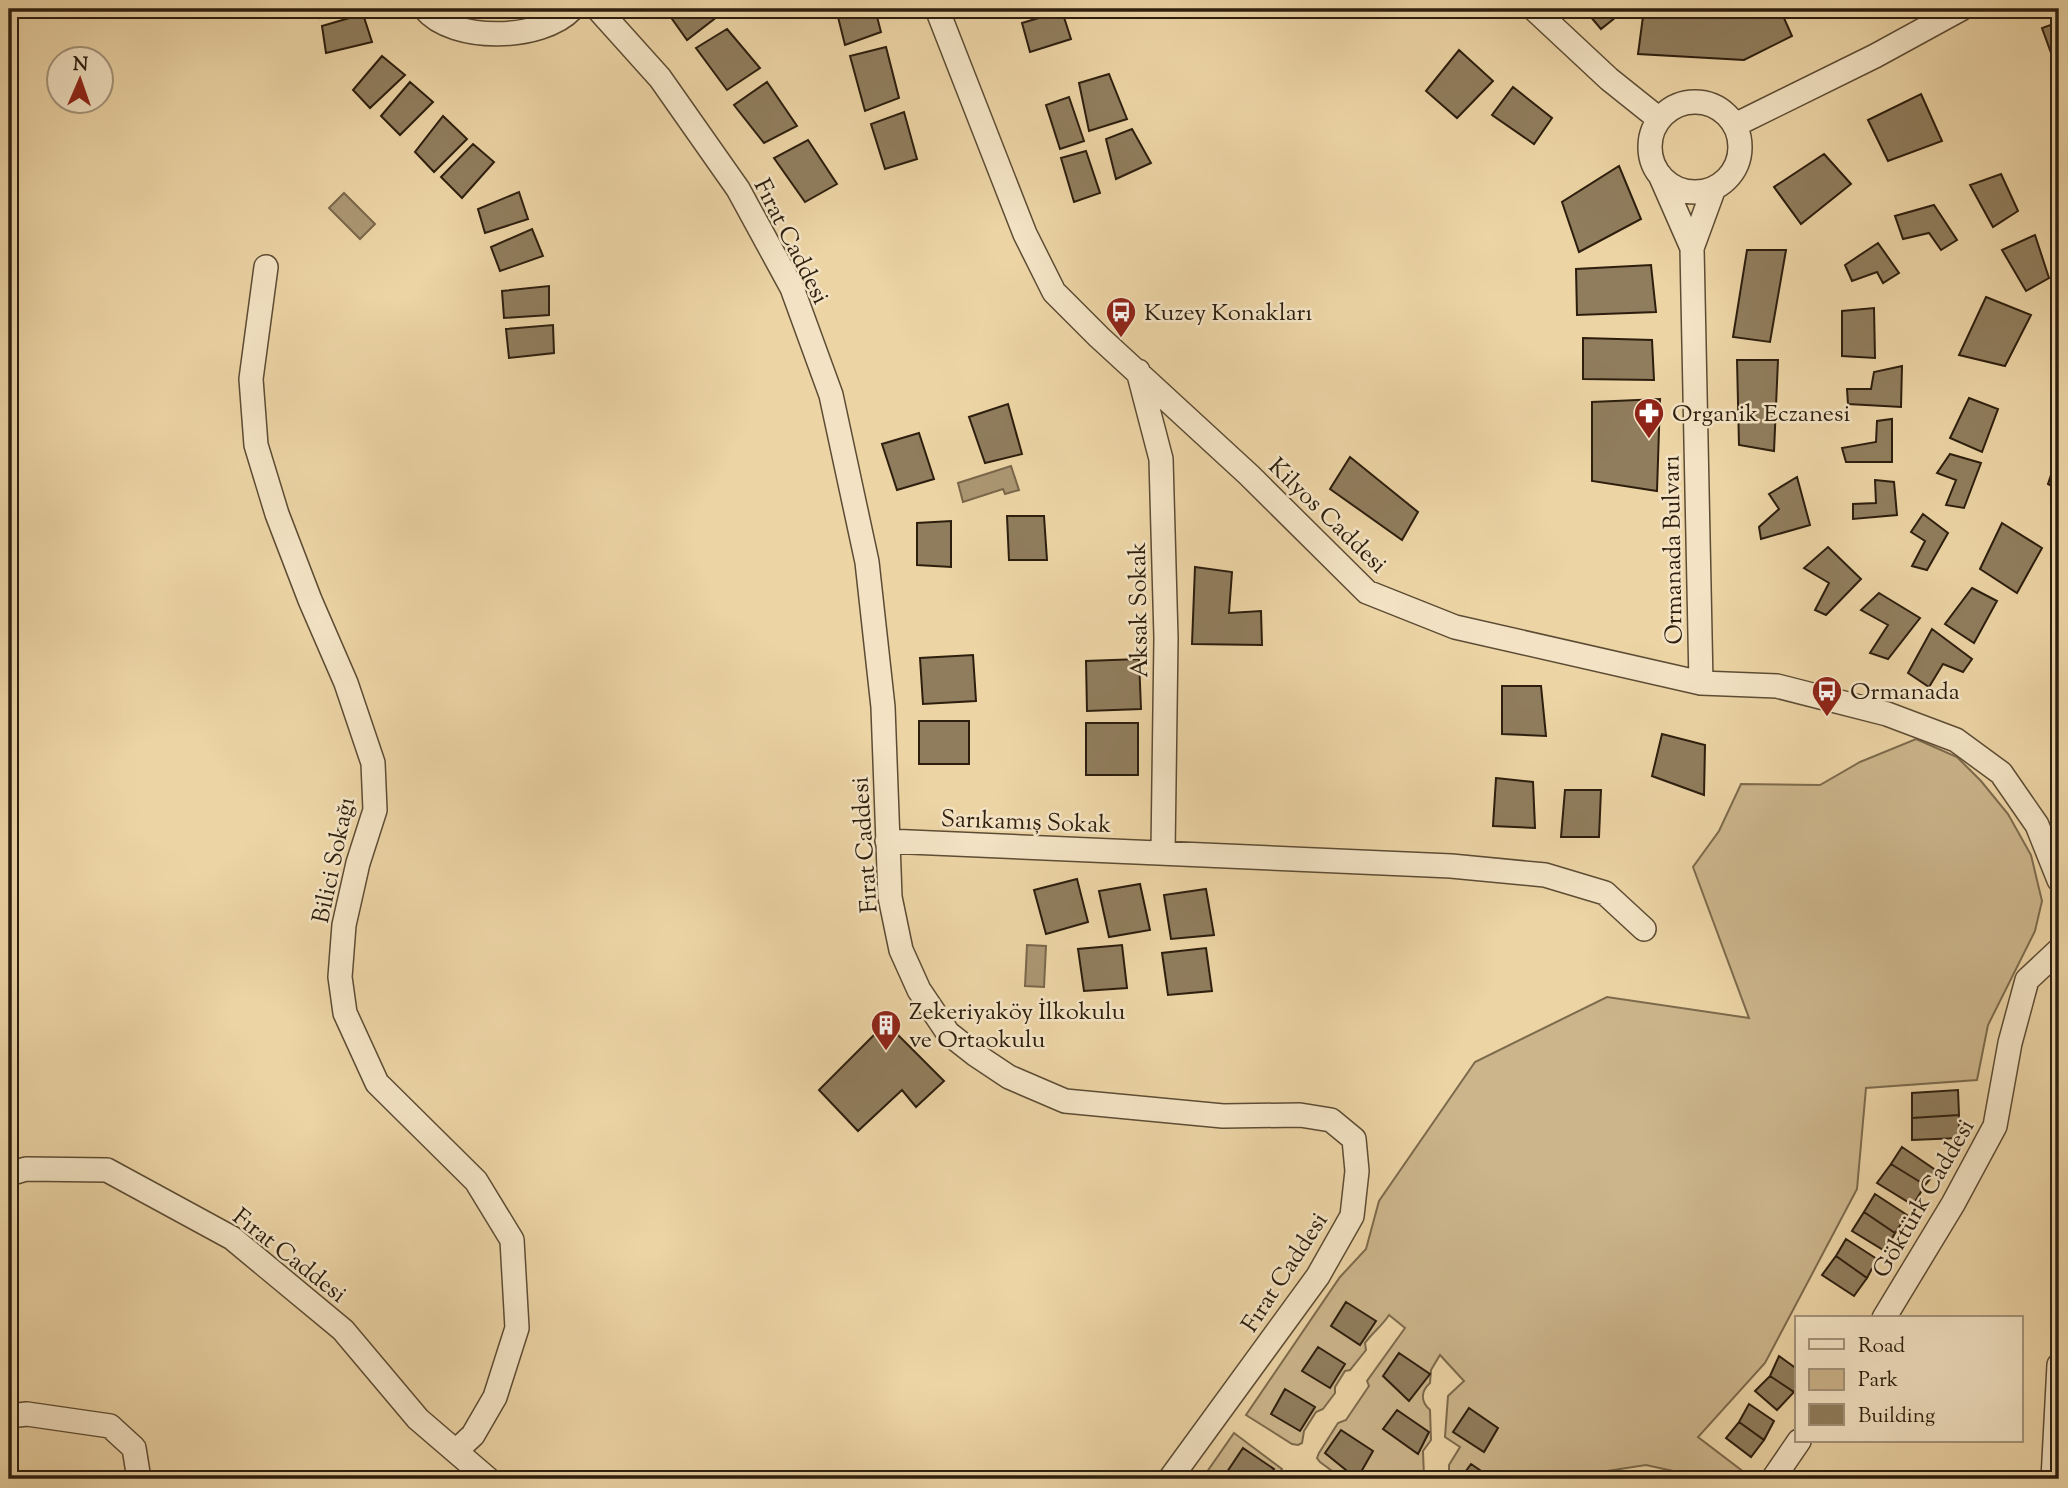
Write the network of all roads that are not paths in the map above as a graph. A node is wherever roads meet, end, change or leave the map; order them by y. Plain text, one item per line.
1 (425, 9) edge
2 (572, 9) edge
3 (598, 9) edge
4 (937, 9) edge
5 (1534, 9) edge
6 (1961, 9) edge
7 (1659, 119) junction
8 (1735, 125) junction
9 (1660, 175) junction
10 (1714, 188) junction
11 (1692, 248) junction
12 (266, 267) dead end
13 (1138, 371) junction
14 (1701, 682) junction
15 (887, 841) junction
16 (1163, 852) junction
17 (2059, 880) edge
18 (1644, 929) dead end
19 (2059, 950) edge
20 (9, 1174) edge
21 (1885, 1316) edge
22 (2059, 1365) edge
23 (9, 1416) edge
24 (1798, 1442) edge
25 (456, 1451) junction
26 (139, 1479) edge
27 (488, 1479) edge
28 (1170, 1479) edge
29 (1773, 1479) edge
30 (2053, 1479) edge

1 - 2 street
3 - 15 street, Fırat Caddesi
4 - 13 street, Kilyos Caddesi
5 - 7 street
6 - 8 street
7 - 8 street
7 - 9 street
8 - 10 street
9 - 10 street
9 - 11 street, Ormanada Bulvarı
10 - 11 street, Ormanada Bulvarı
11 - 14 street, Ormanada Bulvarı
12 - 25 street, Bilici Sokağı
13 - 14 street, Kilyos Caddesi
13 - 16 street, Aksak Sokak
14 - 17 street, Kilyos Caddesi
15 - 16 street, Sarıkamış Sokak
15 - 28 street, Fırat Caddesi
16 - 18 street, Sarıkamış Sokak
19 - 21 street, Göktürk Caddesi
20 - 25 street, Fırat Caddesi
22 - 30 street
23 - 26 street
24 - 29 street
25 - 27 street, Fırat Caddesi

